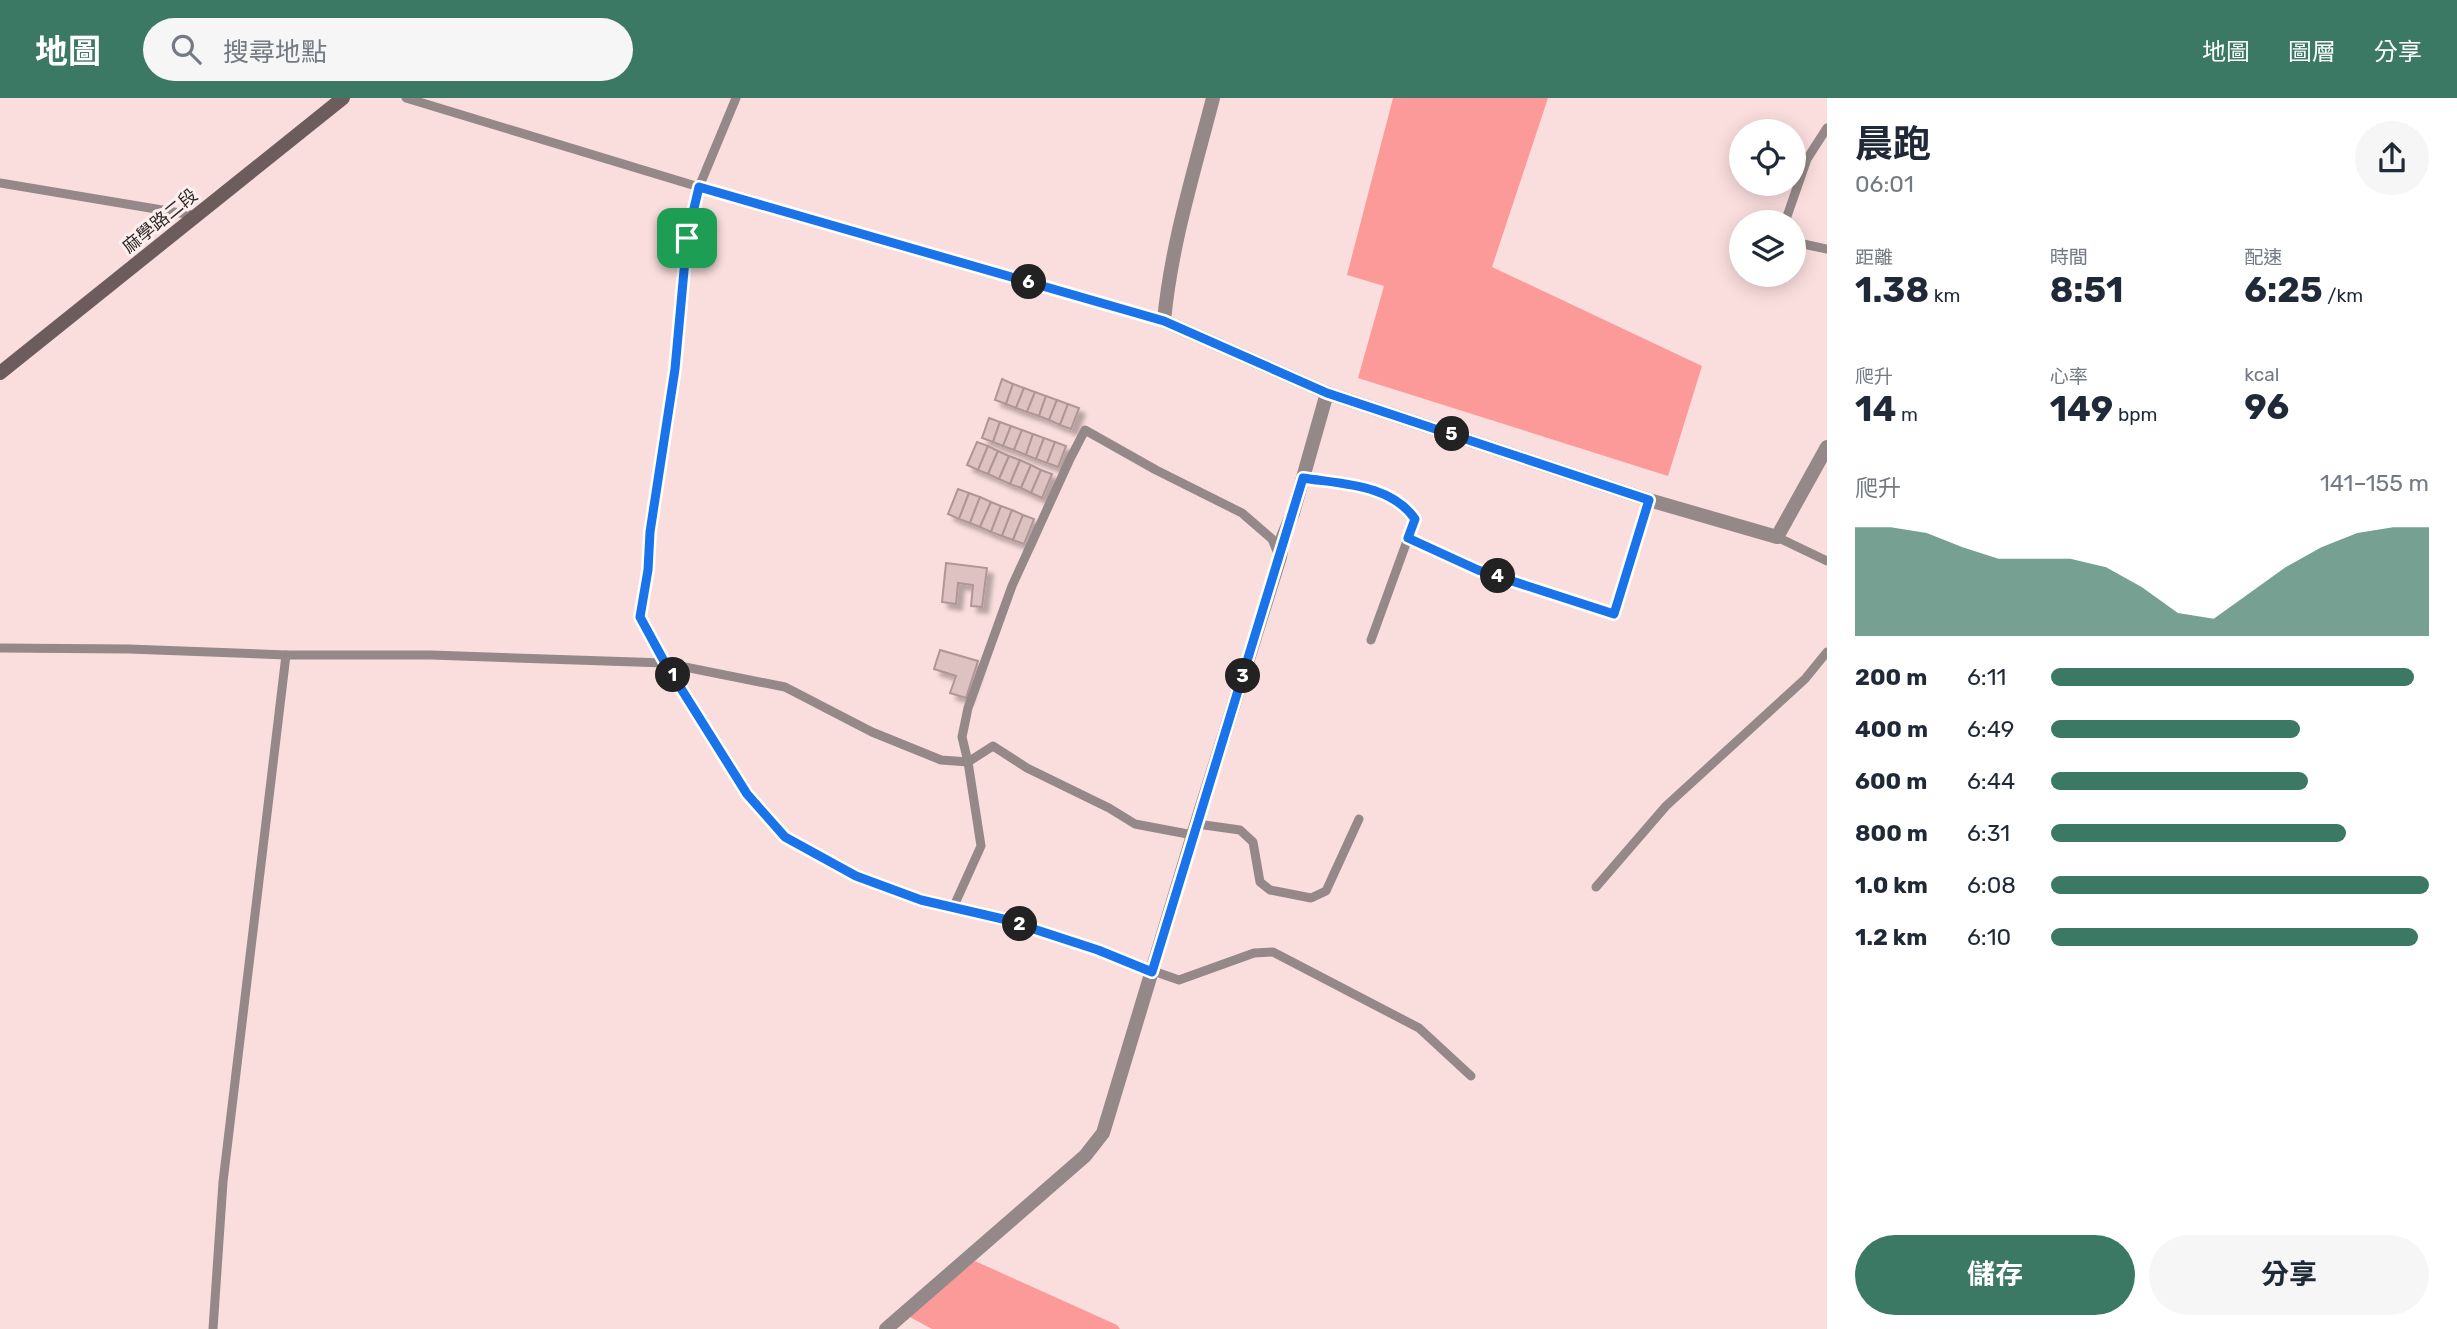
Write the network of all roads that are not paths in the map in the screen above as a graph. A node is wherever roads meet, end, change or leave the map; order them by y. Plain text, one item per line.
1 (343, 98) edge
2 (406, 98) edge
3 (736, 98) edge
4 (1213, 98) edge
5 (1827, 128) edge
6 (0, 183) edge
7 (699, 187) junction
8 (1789, 210) edge
9 (198, 216) junction
10 (1806, 245) edge
11 (1827, 249) edge
12 (1164, 321) junction
13 (0, 373) edge
14 (1327, 393) junction
15 (1827, 447) edge
16 (1303, 478) junction
17 (1649, 500) junction
18 (1777, 537) junction
19 (1408, 538) junction
20 (1280, 557) junction
21 (1827, 561) edge
22 (1371, 640) dead end
23 (0, 648) edge
24 (1827, 652) edge
25 (286, 654) junction
26 (665, 663) junction
27 (968, 762) junction
28 (1359, 819) dead end
29 (1195, 830) junction
30 (1596, 887) dead end
31 (953, 908) junction
32 (1152, 972) junction
33 (1471, 1076) dead end
34 (213, 1329) edge
35 (886, 1329) edge

1 - 9 main road, 麻學路二段
2 - 7 lane
3 - 7 lane
4 - 12 street
5 - 8 lane
6 - 9 lane
7 - 12 lane
7 - 26 lane
9 - 13 main road, 麻學路二段
10 - 11 lane
12 - 14 street
14 - 16 street
14 - 17 street
15 - 18 street
16 - 19 lane
16 - 20 street
17 - 18 street
17 - 19 lane
18 - 21 lane
19 - 22 lane
20 - 27 lane
20 - 29 street
23 - 25 lane
24 - 30 lane
25 - 26 lane
25 - 34 lane
26 - 27 lane
26 - 31 lane
27 - 29 lane
27 - 31 lane
28 - 29 lane
29 - 32 street
31 - 32 lane
32 - 33 lane
32 - 35 street

